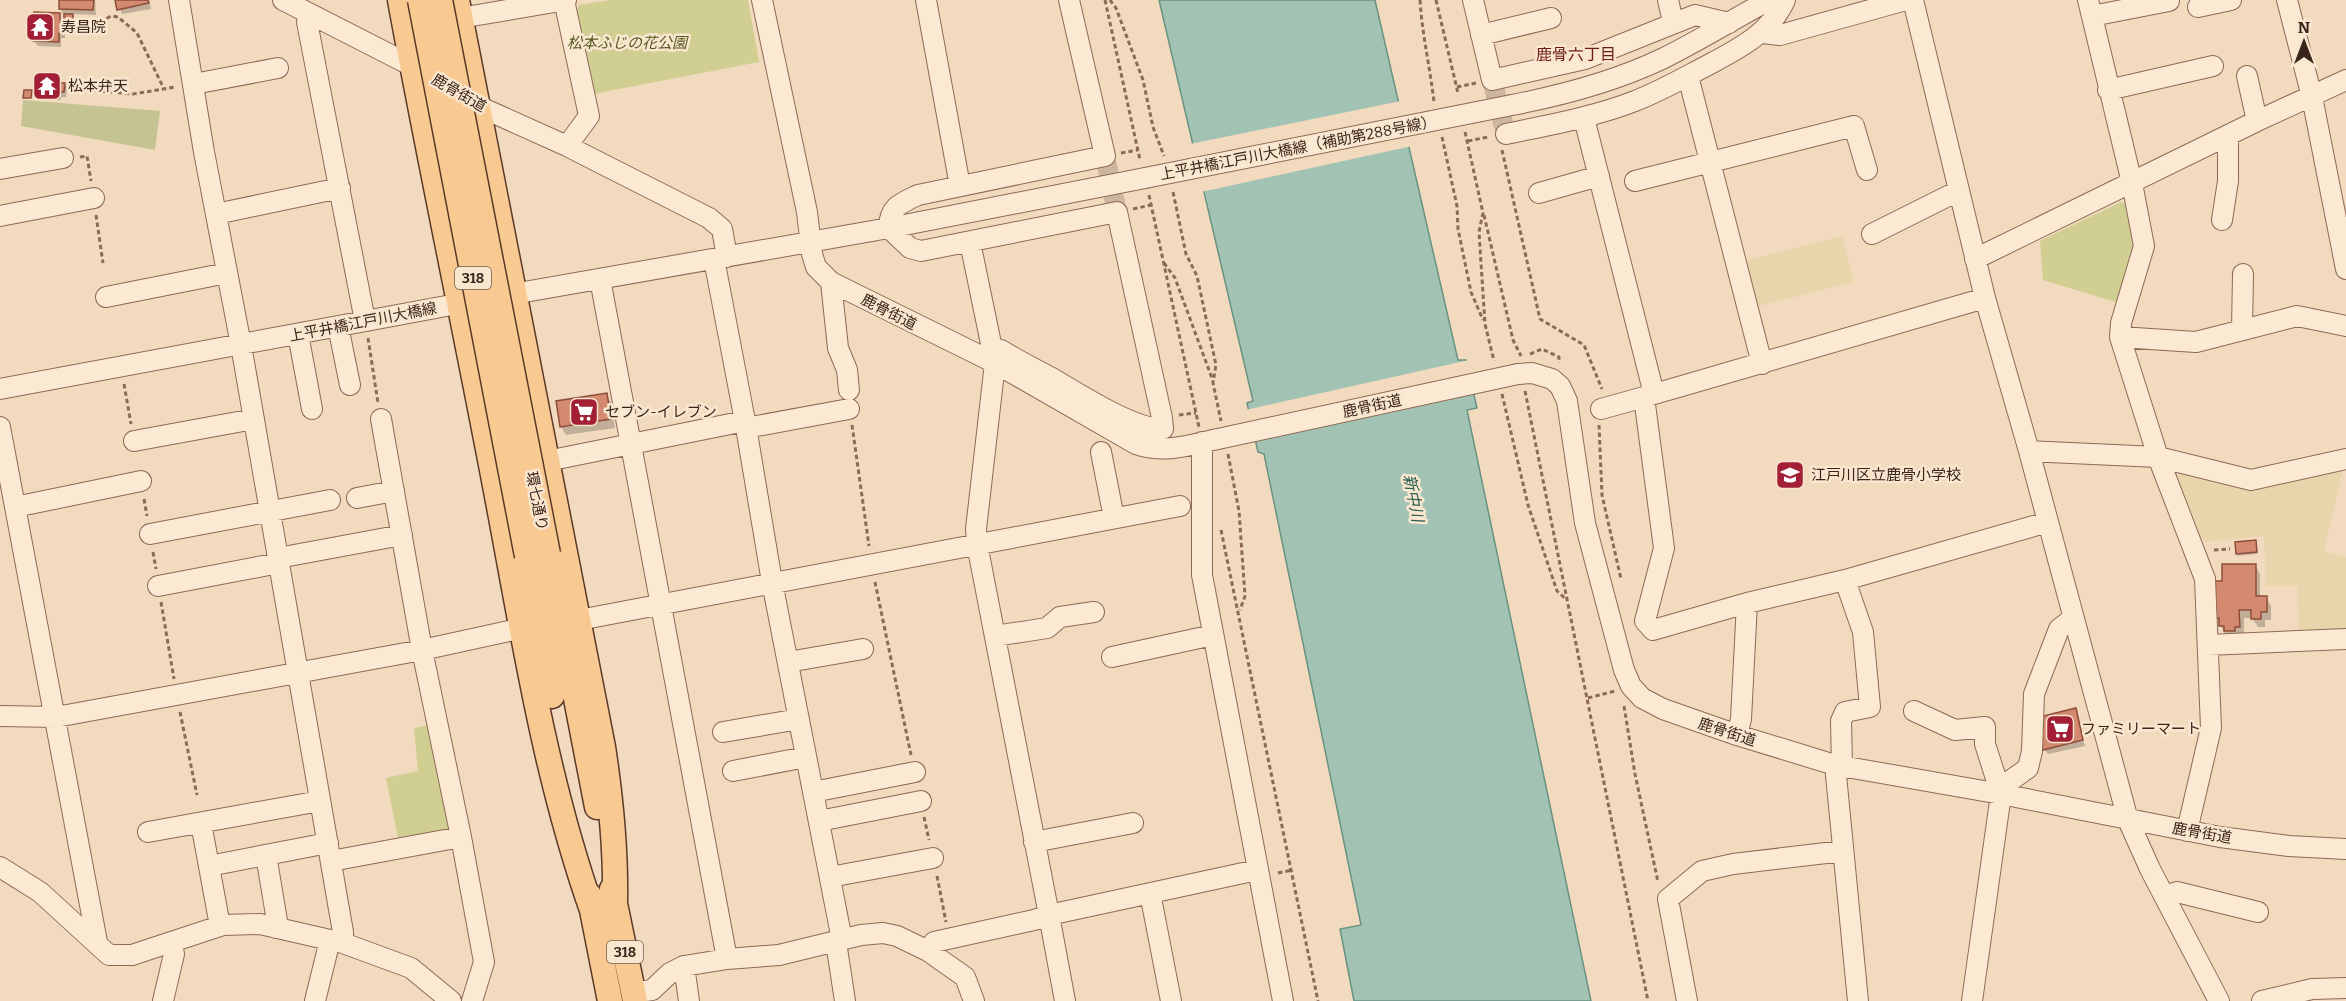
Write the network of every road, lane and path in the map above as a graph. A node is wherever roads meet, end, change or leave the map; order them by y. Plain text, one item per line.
1 (179, 0) edge
2 (283, 0) edge
3 (400, 0) edge
4 (420, 0) edge
5 (441, 0) edge
6 (565, 0) edge
7 (762, 0) edge
8 (926, 0) edge
9 (1068, 0) edge
10 (1105, 0) edge
11 (1110, 0) edge
12 (1420, 0) edge
13 (1436, 0) edge
14 (1473, 0) edge
15 (1668, 0) edge
16 (1769, 0) edge
17 (1785, 0) edge
18 (1906, 0) edge
19 (1912, 0) edge
20 (2231, 0) edge
21 (2287, 0) edge
22 (2169, 1) edge
23 (2090, 8) edge
24 (2198, 8) dead end
25 (459, 9) edge
26 (311, 15) junction
27 (1551, 18) dead end
28 (1673, 22) junction
29 (1729, 22) junction
30 (72, 27) dead end
31 (1762, 33) junction
32 (1481, 35) junction
33 (412, 65) junction
34 (2213, 66) dead end
35 (278, 68) dead end
36 (1688, 76) junction
37 (2247, 76) dead end
38 (2346, 80) edge
39 (1484, 81) dead end
40 (194, 84) junction
41 (1457, 87) junction
42 (65, 88) dead end
43 (2108, 90) junction
44 (1458, 93) dead end
45 (2312, 97) junction
46 (478, 106) junction
47 (1436, 113) dead end
48 (1584, 117) junction
49 (2257, 121) junction
50 (1502, 135) joint
51 (2228, 135) junction
52 (1441, 136) dead end
53 (1467, 141) dead end
54 (567, 146) junction
55 (63, 158) dead end
56 (1165, 158) dead end
57 (1710, 161) junction
58 (0, 169) edge
59 (1867, 170) dead end
60 (1599, 176) junction
61 (1146, 178) junction
62 (1635, 181) dead end
63 (2132, 183) junction
64 (960, 186) junction
65 (340, 188) junction
66 (1172, 190) dead end
67 (1958, 191) junction
68 (1539, 194) dead end
69 (94, 198) dead end
70 (1484, 213) dead end
71 (216, 214) junction
72 (0, 216) edge
73 (2222, 220) dead end
74 (889, 228) junction
75 (2343, 231) edge
76 (1872, 234) dead end
77 (809, 242) junction
78 (970, 242) junction
79 (720, 258) junction
80 (1974, 259) junction
81 (1163, 261) junction
82 (2346, 269) edge
83 (227, 273) junction
84 (2242, 274) dead end
85 (600, 279) junction
86 (831, 282) junction
87 (515, 294) junction
88 (106, 297) dead end
89 (1985, 298) junction
90 (461, 303) junction
91 (365, 321) junction
92 (1485, 324) dead end
93 (338, 326) junction
94 (2346, 326) edge
95 (2242, 330) junction
96 (298, 334) junction
97 (2120, 337) junction
98 (241, 345) junction
99 (994, 356) junction
100 (1762, 364) junction
101 (1521, 372) junction
102 (1213, 383) junction
103 (350, 385) dead end
104 (0, 389) edge
105 (1649, 396) junction
106 (849, 400) junction
107 (312, 409) dead end
108 (1600, 409) dead end
109 (254, 419) junction
110 (381, 419) joint
111 (746, 425) junction
112 (0, 427) edge
113 (134, 441) dead end
114 (1218, 441) junction
115 (632, 444) junction
116 (2029, 451) junction
117 (1101, 453) dead end
118 (2157, 457) junction
119 (2346, 459) edge
120 (547, 461) junction
121 (141, 481) dead end
122 (394, 491) junction
123 (357, 498) dead end
124 (330, 500) dead end
125 (1180, 506) dead end
126 (10, 510) edge
127 (270, 511) junction
128 (1114, 518) junction
129 (2048, 522) junction
130 (150, 534) dead end
131 (402, 534) junction
132 (977, 544) junction
133 (2230, 549) dead end
134 (2212, 550) dead end
135 (537, 555) junction
136 (279, 561) junction
137 (871, 563) junction
138 (1845, 580) junction
139 (772, 582) junction
140 (158, 586) dead end
141 (661, 603) junction
142 (1747, 603) junction
143 (1094, 612) dead end
144 (2073, 619) junction
145 (579, 620) junction
146 (523, 628) junction
147 (1213, 635) junction
148 (994, 636) junction
149 (2346, 639) edge
150 (2208, 645) junction
151 (422, 650) junction
152 (863, 650) dead end
153 (1112, 657) dead end
154 (788, 662) junction
155 (298, 672) junction
156 (1624, 688) junction
157 (1588, 698) junction
158 (1914, 711) dead end
159 (0, 716) edge
160 (56, 717) junction
161 (799, 719) junction
162 (723, 732) dead end
163 (1737, 735) junction
164 (806, 758) junction
165 (1838, 765) junction
166 (733, 771) dead end
167 (915, 772) joint
168 (813, 792) junction
169 (2001, 794) junction
170 (321, 801) junction
171 (921, 801) joint
172 (2128, 820) junction
173 (819, 821) junction
174 (201, 823) junction
175 (1133, 823) dead end
176 (2187, 831) junction
177 (148, 832) dead end
178 (461, 837) junction
179 (1034, 842) junction
180 (2346, 849) edge
181 (1843, 851) junction
182 (329, 852) junction
183 (266, 855) junction
184 (933, 858) junction
185 (209, 866) junction
186 (0, 867) edge
187 (1257, 870) junction
188 (830, 877) junction
189 (1660, 891) dead end
190 (1150, 893) junction
191 (2164, 896) junction
192 (615, 903) junction
193 (592, 910) junction
194 (2258, 912) dead end
195 (1049, 915) junction
196 (220, 926) junction
197 (276, 928) junction
198 (949, 937) junction
199 (336, 941) junction
200 (839, 941) junction
201 (97, 942) junction
202 (171, 942) junction
203 (928, 951) junction
204 (727, 959) junction
205 (684, 966) junction
206 (2346, 988) edge
207 (634, 997) edge
208 (163, 1001) edge
209 (315, 1001) edge
210 (451, 1001) edge
211 (472, 1001) edge
212 (610, 1001) edge
213 (689, 1001) edge
214 (845, 1001) edge
215 (974, 1001) edge
216 (1065, 1001) edge
217 (1171, 1001) edge
218 (1283, 1001) edge
219 (1318, 1001) edge
220 (1648, 1001) edge
221 (1687, 1001) edge
222 (1858, 1001) edge
223 (1972, 1001) edge
224 (2219, 1001) edge
225 (2262, 1001) edge

1 - 40 street
2 - 26 street, 鹿骨街道
3 - 33 main road
4 - 135 main road, 環七通り / 318, bridge
5 - 135 main road, 環七通り / 318, bridge
6 - 25 street
6 - 54 street
7 - 77 street, 鹿骨街道
8 - 64 street
9 - 64 street
10 - 61 path
11 - 56 path
12 - 47 path
13 - 41 path
14 - 32 street
15 - 28 street
16 - 29 street, 上平井橋江戸川大橋線（補助第288号線）
17 - 31 street
18 - 31 street
19 - 67 street
20 - 24 street
21 - 45 street
22 - 23 street
23 - 43 street
25 - 46 main road
26 - 33 street, 鹿骨街道
26 - 65 street
27 - 32 street
28 - 29 street
28 - 32 street
29 - 61 street, 上平井橋江戸川大橋線（補助第288号線）, bridge
30 - 42 path
31 - 36 street
33 - 46 street, 鹿骨街道
33 - 90 main road
34 - 43 street
35 - 40 street
36 - 48 street
36 - 57 street
37 - 49 street
38 - 45 street
39 - 41 path
40 - 71 street
41 - 44 path
43 - 63 street
45 - 49 street
45 - 75 street
46 - 54 street, 鹿骨街道
46 - 87 main road
48 - 50 street
48 - 60 street
49 - 51 street
50 - 53 path
51 - 63 street
51 - 73 street
52 - 92 path
54 - 79 street, 鹿骨街道
55 - 58 street
57 - 59 street
57 - 62 street
57 - 100 street
60 - 68 street
60 - 105 street
61 - 74 street, 上平井橋江戸川大橋線（補助第288号線）
61 - 81 path
63 - 80 street
63 - 97 street
64 - 74 street
65 - 71 street
65 - 91 street
66 - 102 path
67 - 76 street
67 - 80 street
69 - 72 street
70 - 101 path
71 - 83 street
74 - 77 street, 上平井橋江戸川大橋線（補助第288号線）
74 - 78 street
75 - 82 street
77 - 79 street
77 - 86 street, 鹿骨街道
78 - 99 street
78 - 99 street
79 - 85 street, 上平井橋江戸川大橋線
79 - 111 street, 鹿骨街道
80 - 89 street
81 - 102 path
81 - 114 path
83 - 88 street
83 - 98 street
84 - 95 street
85 - 87 street, 上平井橋江戸川大橋線
85 - 115 street
86 - 99 street, 鹿骨街道
86 - 106 street
87 - 90 street, 上平井橋江戸川大橋線
87 - 120 main road
89 - 100 street
89 - 116 street
90 - 91 street, 上平井橋江戸川大橋線
90 - 146 main road
91 - 93 street, 上平井橋江戸川大橋線
91 - 110 path
93 - 96 street, 上平井橋江戸川大橋線
93 - 103 street
94 - 95 street
95 - 97 street
96 - 98 street, 上平井橋江戸川大橋線
96 - 107 street
97 - 118 street
98 - 104 street, 上平井橋江戸川大橋線
98 - 109 street
99 - 114 street, 鹿骨街道
99 - 132 street
100 - 105 street
101 - 114 street, 鹿骨街道, bridge
101 - 156 street, 鹿骨街道
101 - 157 path
102 - 114 path
105 - 108 street
105 - 142 street
106 - 111 street
106 - 137 path
109 - 113 street
109 - 127 street
110 - 122 street
111 - 115 street
111 - 139 street, 鹿骨街道
112 - 126 street
114 - 147 street
114 - 219 path
115 - 120 street
115 - 141 street
116 - 118 street
116 - 129 street
117 - 128 street
118 - 119 street
118 - 150 street
120 - 145 main road
121 - 126 street
122 - 123 street
122 - 131 street
124 - 127 street
125 - 128 street
126 - 160 street
127 - 130 street
127 - 136 street
128 - 132 street
129 - 138 street
129 - 144 street
131 - 136 street
131 - 151 street
132 - 137 street
132 - 148 street
133 - 134 path
135 - 192 main road, 環七通り / 318
135 - 193 main road, 環七通り / 318
136 - 140 street
136 - 155 street
137 - 139 street
137 - 167 path
138 - 142 street
138 - 165 street
139 - 141 street
139 - 154 street, 鹿骨街道
141 - 145 street
141 - 204 street
142 - 163 street
143 - 148 street
144 - 169 street
144 - 172 street
145 - 192 main road
146 - 151 street
146 - 193 main road
147 - 153 street
147 - 187 street
148 - 179 street
149 - 150 street
150 - 176 street
151 - 155 street
151 - 178 street
152 - 154 street
154 - 161 street, 鹿骨街道
155 - 160 street
155 - 170 street
156 - 157 path
156 - 163 street, 鹿骨街道
156 - 189 path
157 - 220 path
158 - 169 street
159 - 160 street
160 - 201 street
161 - 162 street
161 - 164 street, 鹿骨街道
163 - 165 street, 鹿骨街道
164 - 166 street
164 - 168 street, 鹿骨街道
165 - 169 street, 鹿骨街道
165 - 181 street
167 - 168 street
168 - 173 street, 鹿骨街道
169 - 172 street, 鹿骨街道
169 - 223 street
170 - 174 street
170 - 182 street
171 - 173 street
171 - 184 path
172 - 176 street, 鹿骨街道
172 - 191 street
173 - 188 street, 鹿骨街道
174 - 177 street
174 - 185 street
175 - 179 street
176 - 180 street, 鹿骨街道
178 - 182 street
178 - 211 street
179 - 195 street
181 - 221 street
181 - 222 street
182 - 183 street
182 - 199 street
183 - 185 street
183 - 197 street
184 - 188 street
184 - 198 path
185 - 196 street
186 - 201 street
187 - 190 street
187 - 218 street
188 - 200 street, 鹿骨街道
190 - 195 street
190 - 217 street
191 - 194 street
191 - 224 street
192 - 207 main road, 環七通り / 318
193 - 212 main road, 環七通り / 318
195 - 198 street
195 - 216 street
196 - 197 street
196 - 202 street
197 - 199 street
198 - 203 street
199 - 209 street
199 - 210 street
200 - 203 street
200 - 204 street
200 - 214 street, 鹿骨街道
201 - 202 street
202 - 208 street
203 - 215 street
204 - 205 street
205 - 207 street
205 - 213 street
206 - 225 street

